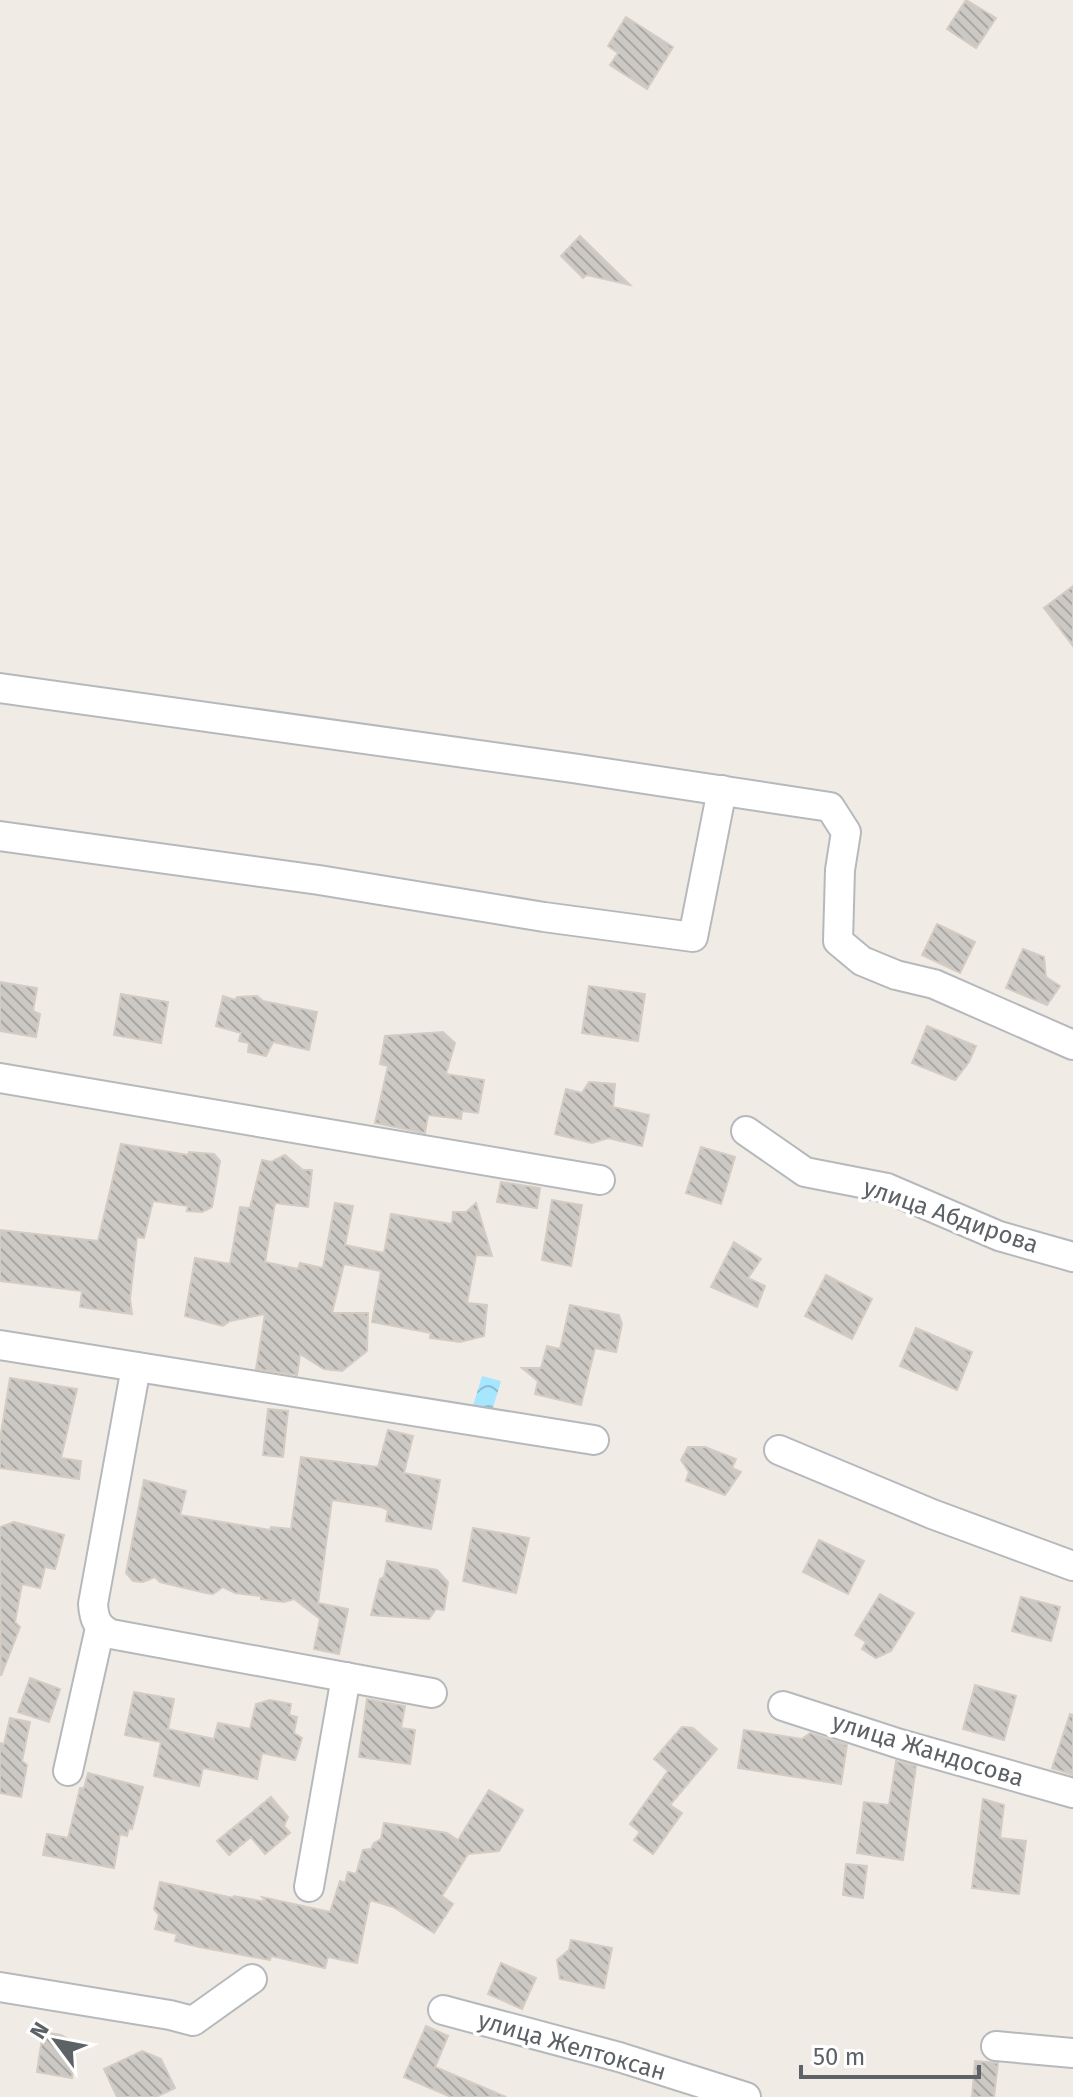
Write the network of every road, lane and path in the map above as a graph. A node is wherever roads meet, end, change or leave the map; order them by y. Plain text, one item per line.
1 (0, 688) edge
2 (722, 790) junction
3 (0, 836) edge
4 (1073, 1045) edge
5 (0, 1078) edge
6 (746, 1131) dead end
7 (600, 1180) dead end
8 (1073, 1257) edge
9 (0, 1345) edge
10 (136, 1367) junction
11 (594, 1440) dead end
12 (779, 1450) dead end
13 (1073, 1566) edge
14 (100, 1628) junction
15 (346, 1677) junction
16 (432, 1693) dead end
17 (783, 1706) dead end
18 (68, 1771) dead end
19 (1073, 1793) edge
20 (309, 1887) dead end
21 (252, 1979) dead end
22 (0, 1987) edge
23 (443, 2010) dead end
24 (996, 2046) dead end
25 (1073, 2053) edge
26 (746, 2097) edge

1 - 2 street
2 - 3 street
2 - 4 street
5 - 7 street
6 - 8 street, улица Абдирова
9 - 10 street
10 - 11 street
10 - 14 street
12 - 13 street
14 - 15 street
14 - 18 street
15 - 16 street
15 - 20 street
17 - 19 street, улица Жандосова
21 - 22 street
23 - 26 street, улица Желтоксан
24 - 25 street

